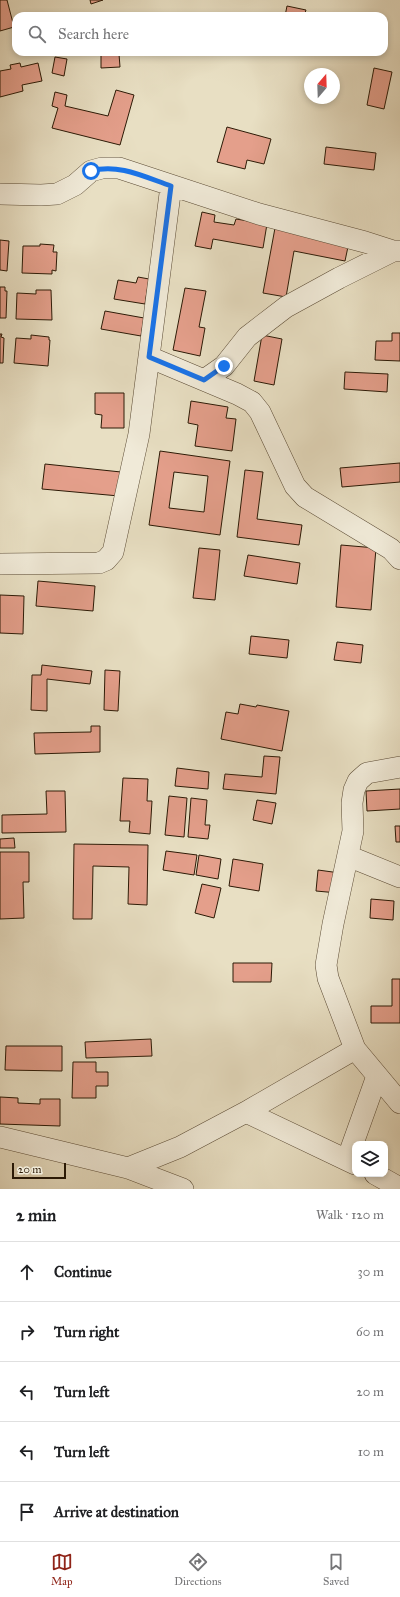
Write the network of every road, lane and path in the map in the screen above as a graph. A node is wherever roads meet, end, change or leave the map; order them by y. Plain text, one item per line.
1 (171, 186) junction
2 (0, 194) edge
3 (396, 251) edge
4 (149, 357) junction
5 (204, 380) junction
6 (400, 559) edge
7 (0, 564) edge
8 (400, 767) edge
9 (348, 856) junction
10 (400, 877) edge
11 (355, 1049) junction
12 (377, 1076) junction
13 (400, 1104) edge
14 (246, 1112) junction
15 (0, 1137) edge
16 (351, 1162) edge
17 (128, 1168) junction
18 (183, 1189) edge

1 - 2 street
1 - 3 street
1 - 4 street
3 - 5 street
4 - 5 street
4 - 7 street
5 - 6 street
8 - 9 street
9 - 10 street
9 - 11 street
11 - 12 street
11 - 14 street
12 - 13 street
12 - 16 street
14 - 16 street
14 - 17 street
15 - 17 street
17 - 18 street

